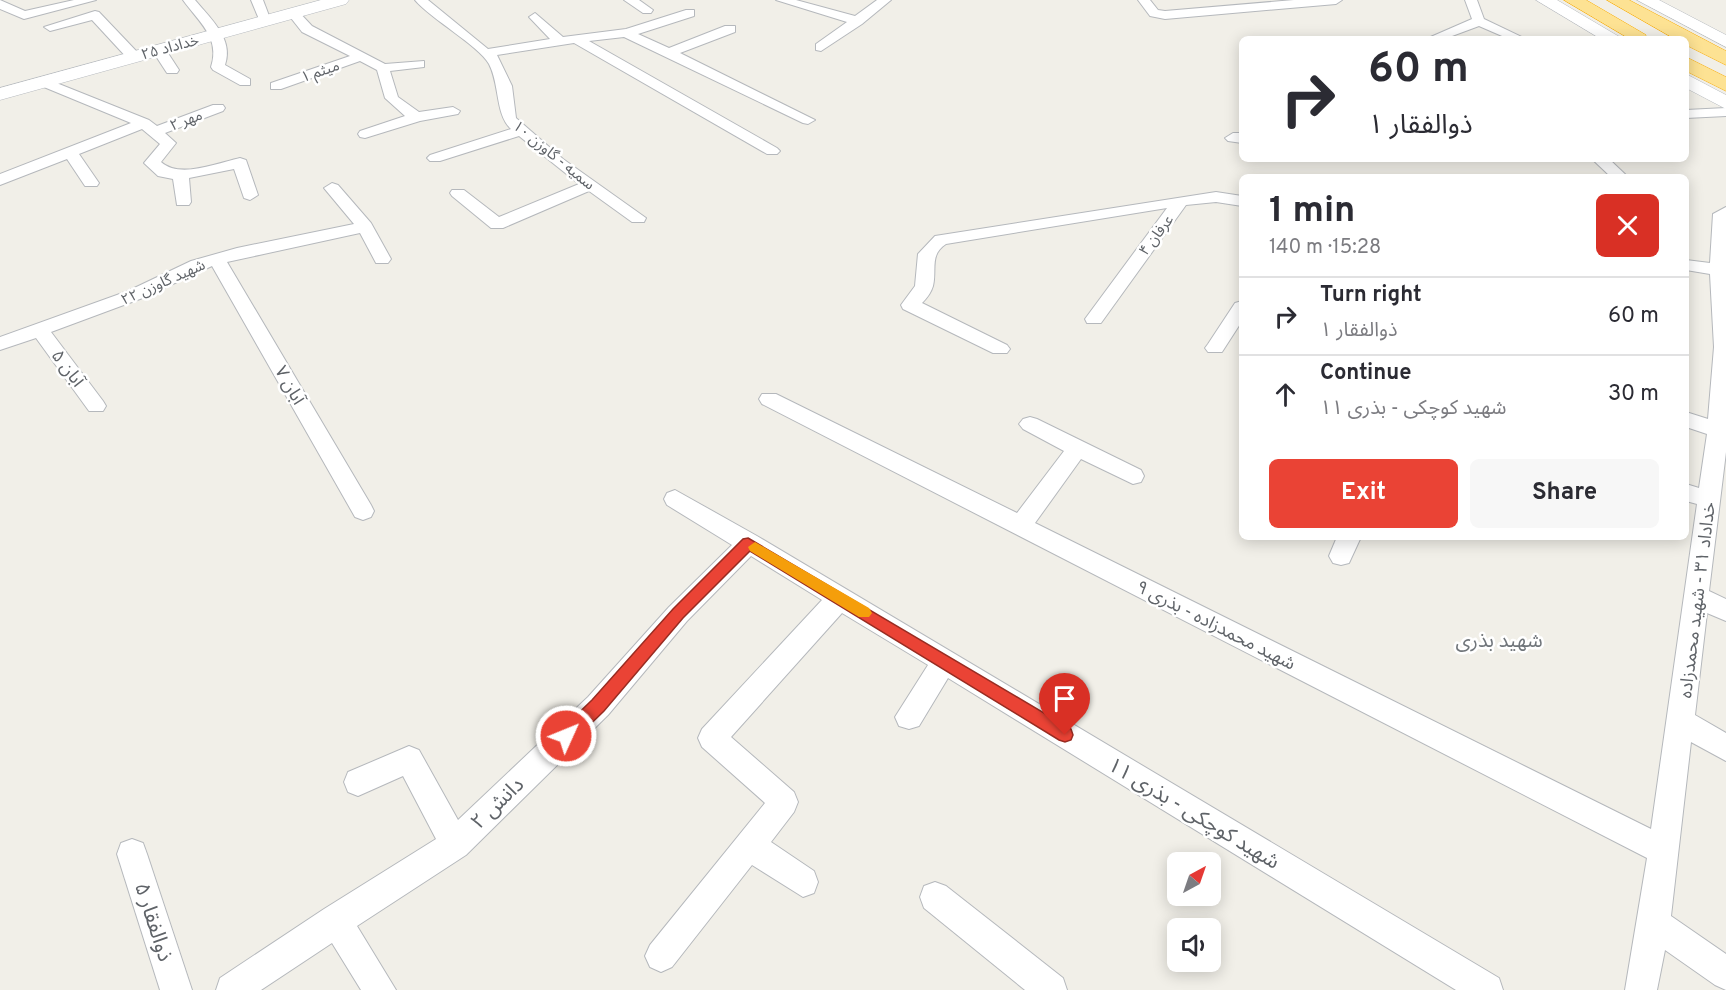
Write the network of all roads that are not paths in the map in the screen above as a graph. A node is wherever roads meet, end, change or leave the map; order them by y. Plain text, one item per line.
1 (90, 0) edge
2 (189, 0) edge
3 (257, 0) edge
4 (340, 0) edge
5 (421, 0) edge
6 (630, 0) edge
7 (782, 0) edge
8 (885, 0) edge
9 (1144, 0) edge
10 (1336, 0) edge
11 (1471, 0) edge
12 (1545, 0) edge
13 (1573, 0) edge
14 (1616, 0) edge
15 (1646, 0) edge
16 (0, 4) edge
17 (647, 10) dead end
18 (293, 13) junction
19 (690, 13) dead end
20 (536, 17) dead end
21 (265, 21) junction
22 (858, 21) junction
23 (1479, 21) junction
24 (50, 27) dead end
25 (1593, 27) junction
26 (730, 29) dead end
27 (627, 33) junction
28 (215, 34) junction
29 (1440, 36) edge
30 (1513, 36) edge
31 (1609, 36) edge
32 (1617, 36) edge
33 (1638, 36) edge
34 (1683, 36) edge
35 (1689, 39) edge
36 (578, 40) junction
37 (561, 42) junction
38 (1726, 42) edge
39 (821, 48) dead end
40 (159, 50) junction
41 (487, 53) junction
42 (667, 54) junction
43 (363, 56) junction
44 (134, 57) junction
45 (1726, 59) edge
46 (419, 64) dead end
47 (1689, 65) edge
48 (383, 68) junction
49 (172, 70) dead end
50 (44, 82) junction
51 (245, 82) dead end
52 (1689, 82) edge
53 (1726, 85) edge
54 (276, 87) dead end
55 (0, 93) edge
56 (1726, 103) edge
57 (218, 108) dead end
58 (453, 111) dead end
59 (1726, 112) edge
60 (1689, 114) edge
61 (417, 117) junction
62 (808, 120) dead end
63 (149, 128) junction
64 (522, 130) junction
65 (365, 134) dead end
66 (772, 151) dead end
67 (70, 152) junction
68 (435, 158) dead end
69 (1603, 162) edge
70 (1617, 174) edge
71 (181, 175) junction
72 (0, 180) edge
73 (91, 183) dead end
74 (591, 185) junction
75 (332, 188) dead end
76 (458, 193) dead end
77 (250, 195) dead end
78 (1181, 201) junction
79 (1239, 201) edge
80 (183, 202) dead end
81 (1726, 212) edge
82 (638, 218) dead end
83 (365, 227) junction
84 (218, 259) junction
85 (382, 259) dead end
86 (1689, 265) edge
87 (1719, 270) junction
88 (1239, 312) edge
89 (1094, 319) dead end
90 (40, 330) junction
91 (0, 344) edge
92 (1215, 348) dead end
93 (1725, 348) edge
94 (1000, 349) dead end
95 (769, 399) dead end
96 (96, 406) dead end
97 (1689, 421) edge
98 (1030, 424) dead end
99 (1720, 442) edge
100 (1078, 448) junction
101 (1133, 476) dead end
102 (1689, 493) edge
103 (675, 499) dead end
104 (1710, 500) junction
105 (363, 511) dead end
106 (1020, 526) junction
107 (748, 543) junction
108 (1697, 596) junction
109 (840, 598) junction
110 (1726, 611) edge
111 (944, 662) junction
112 (909, 717) dead end
113 (1681, 721) junction
114 (1726, 748) edge
115 (357, 782) dead end
116 (455, 844) junction
117 (749, 845) junction
118 (1664, 851) junction
119 (132, 854) dead end
120 (803, 882) dead end
121 (935, 897) dead end
122 (335, 920) junction
123 (1654, 923) junction
124 (661, 956) dead end
125 (1726, 974) edge
126 (176, 990) edge
127 (232, 990) edge
128 (380, 990) edge
129 (1051, 990) edge
130 (1487, 990) edge
131 (1641, 990) edge

1 - 16 street
2 - 28 street
3 - 21 street
4 - 18 street, خداداد ۲۵
5 - 41 street, سمیه - گاوزن ۱۰
6 - 17 street
7 - 22 street
8 - 22 street
9 - 10 street
11 - 23 street
12 - 25 street
13 - 33 highway
14 - 34 highway
15 - 38 street
18 - 21 street, خداداد ۲۵
18 - 43 street
19 - 27 street
20 - 37 street
21 - 28 street, خداداد ۲۵
22 - 39 street
23 - 29 street
23 - 30 street
24 - 44 street
25 - 31 street
25 - 32 street
26 - 42 street
27 - 36 street
27 - 42 street
28 - 40 street, خداداد ۲۵
28 - 51 street
35 - 45 highway
36 - 37 street
36 - 66 street
37 - 41 street
40 - 44 street, خداداد ۲۵
40 - 49 street
41 - 64 street, سمیه - گاوزن ۱۰
42 - 62 street
43 - 48 street
43 - 54 street, میثم ۱
44 - 50 street, خداداد ۲۵
46 - 48 street
47 - 53 highway
48 - 61 street
50 - 55 street, خداداد ۲۵
50 - 63 street
52 - 56 street
57 - 63 street, مهر ۲
58 - 61 street
59 - 60 street
61 - 65 street
63 - 67 street, مهر ۲
63 - 71 street
64 - 68 street
64 - 74 street, سمیه - گاوزن ۱۰
67 - 72 street, مهر ۲
67 - 73 street
69 - 70 street
71 - 77 street
71 - 80 street
74 - 76 street
74 - 82 street, سمیه - گاوزن ۱۰
75 - 83 street
78 - 79 street, عرفان ۴
78 - 89 street, عرفان ۴
78 - 94 street
81 - 87 street, خداداد ۳۱ - شهید محمدزاده
83 - 84 street, شهید گاوزن ۲۲
83 - 85 street
84 - 90 street, شهید گاوزن ۲۲
84 - 105 street, آبان ۷
86 - 87 street
87 - 93 street, خداداد ۳۱ - شهید محمدزاده
88 - 92 street
90 - 91 street, شهید گاوزن ۲۲
90 - 96 street, آبان ۵
93 - 99 street, خداداد ۳۱ - شهید محمدزاده
95 - 106 street, شهید محمدزاده - بذری ۹
97 - 99 street
98 - 100 street
99 - 104 street, خداداد ۳۱ - شهید محمدزاده
100 - 101 street
100 - 106 street
102 - 104 street
103 - 107 street, شهید کوچکی - بذری ۱۱
104 - 108 street, خداداد ۳۱ - شهید محمدزاده
106 - 118 street, شهید محمدزاده - بذری ۹
107 - 109 street, شهید کوچکی - بذری ۱۱
107 - 116 street, دانش ۲
108 - 110 street
108 - 113 street, خداداد ۳۱ - شهید محمدزاده
109 - 111 street, شهید کوچکی - بذری ۱۱
109 - 117 street
111 - 112 street
111 - 130 street, شهید کوچکی - بذری ۱۱
113 - 114 street
113 - 118 street, خداداد ۳۱ - شهید محمدزاده
115 - 116 street
116 - 122 street, دانش ۲
117 - 120 street
117 - 124 street
118 - 123 street, خداداد ۳۱ - شهید محمدزاده
119 - 126 street, ذوالفقار ۵
121 - 129 street
122 - 127 street, دانش ۲
122 - 128 street
123 - 125 street
123 - 131 street, خداداد ۳۱ - شهید محمدزاده

